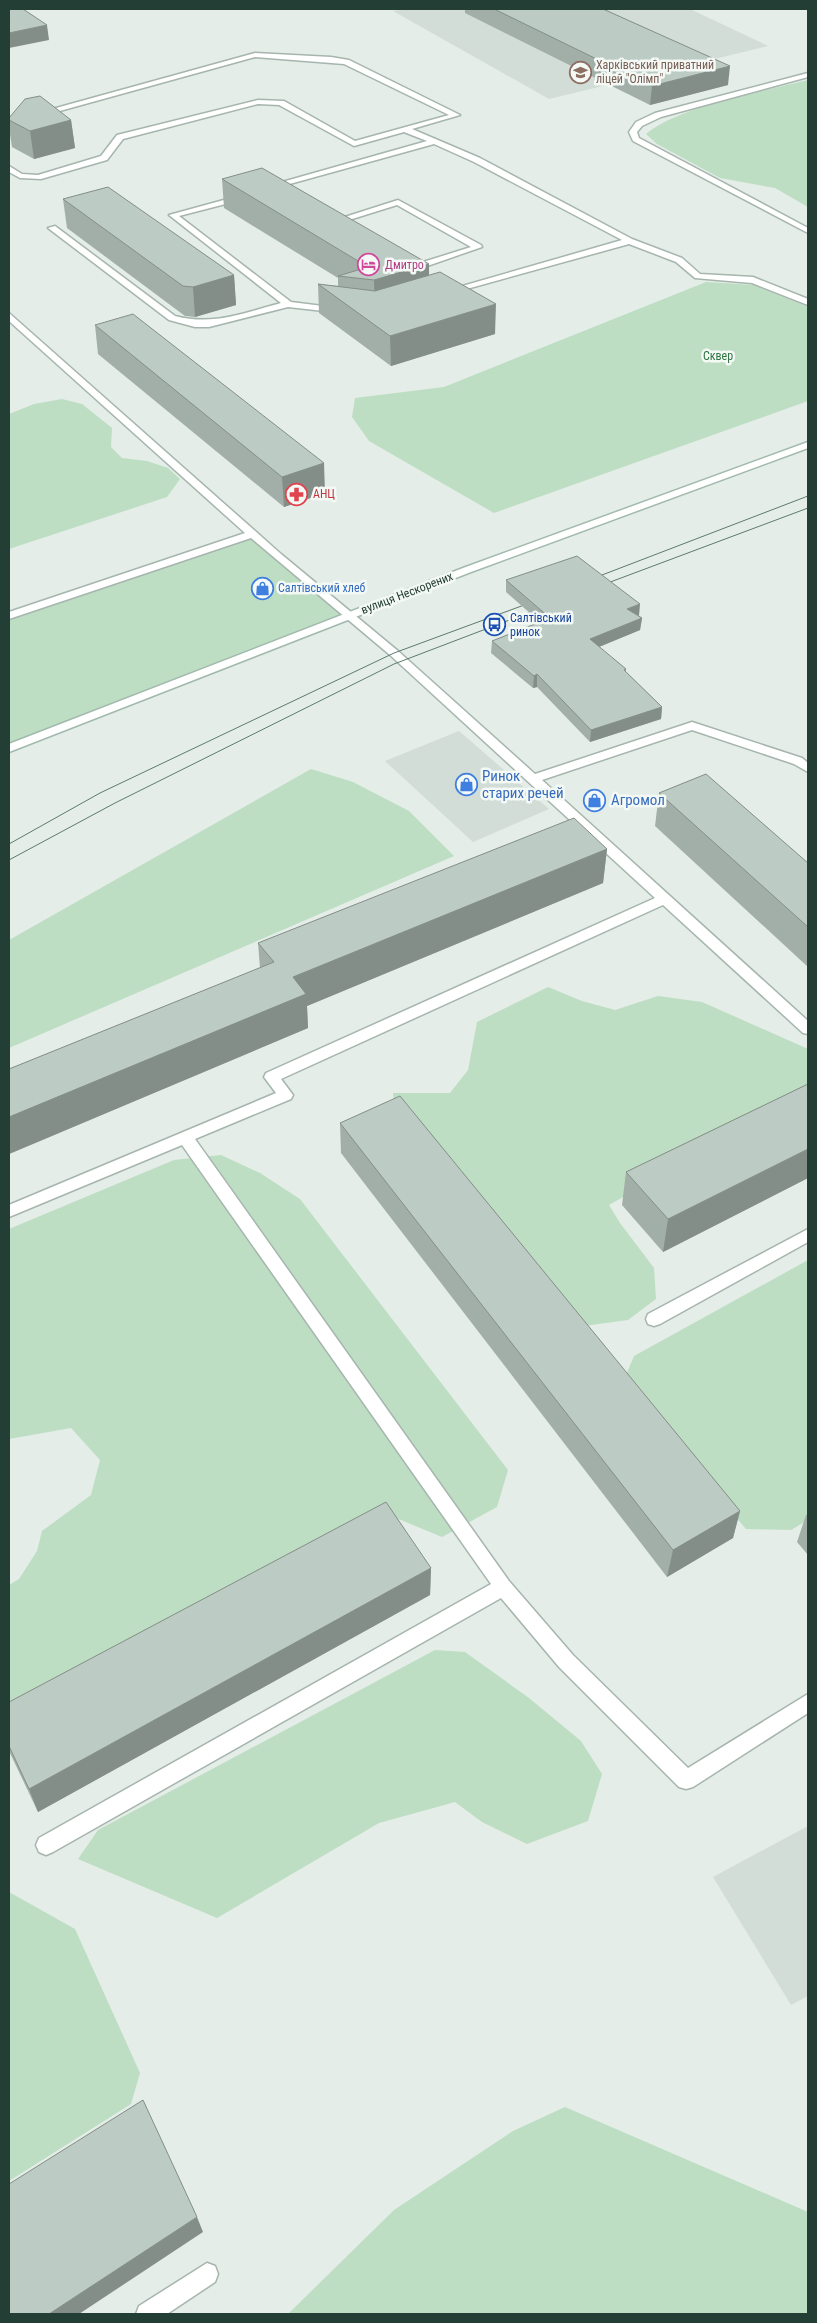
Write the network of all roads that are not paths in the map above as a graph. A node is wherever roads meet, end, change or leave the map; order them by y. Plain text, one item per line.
1 (808, 75) edge
2 (9, 123) edge
3 (405, 129) junction
4 (433, 142) junction
5 (9, 168) edge
6 (260, 192) edge
7 (250, 194) edge
8 (52, 228) dead end
9 (808, 231) edge
10 (345, 232) edge
11 (629, 241) junction
12 (417, 274) dead end
13 (444, 292) edge
14 (808, 302) edge
15 (288, 304) junction
16 (346, 312) edge
17 (9, 316) edge
18 (808, 445) edge
19 (252, 534) junction
20 (9, 616) edge
21 (348, 616) junction
22 (9, 748) edge
23 (808, 768) edge
24 (533, 779) junction
25 (664, 899) junction
26 (808, 1029) edge
27 (185, 1137) junction
28 (9, 1211) edge
29 (808, 1236) edge
30 (654, 1319) dead end
31 (503, 1587) junction
32 (808, 1703) edge
33 (46, 1845) dead end
34 (207, 2274) dead end
35 (147, 2314) edge

1 - 9 main road
2 - 3 main road
3 - 4 main road
3 - 5 main road
4 - 6 main road
4 - 11 main road
7 - 15 main road
8 - 15 main road
10 - 12 main road
11 - 13 main road
11 - 14 main road
15 - 16 main road
17 - 19 main road
18 - 21 main road, вулиця Нескорених
19 - 20 main road
19 - 21 main road
21 - 22 main road, вулиця Нескорених
21 - 24 main road
23 - 24 main road
24 - 25 main road
25 - 26 main road
25 - 27 main road
27 - 28 main road
27 - 31 main road
29 - 30 main road
31 - 32 main road
31 - 33 main road
34 - 35 main road

